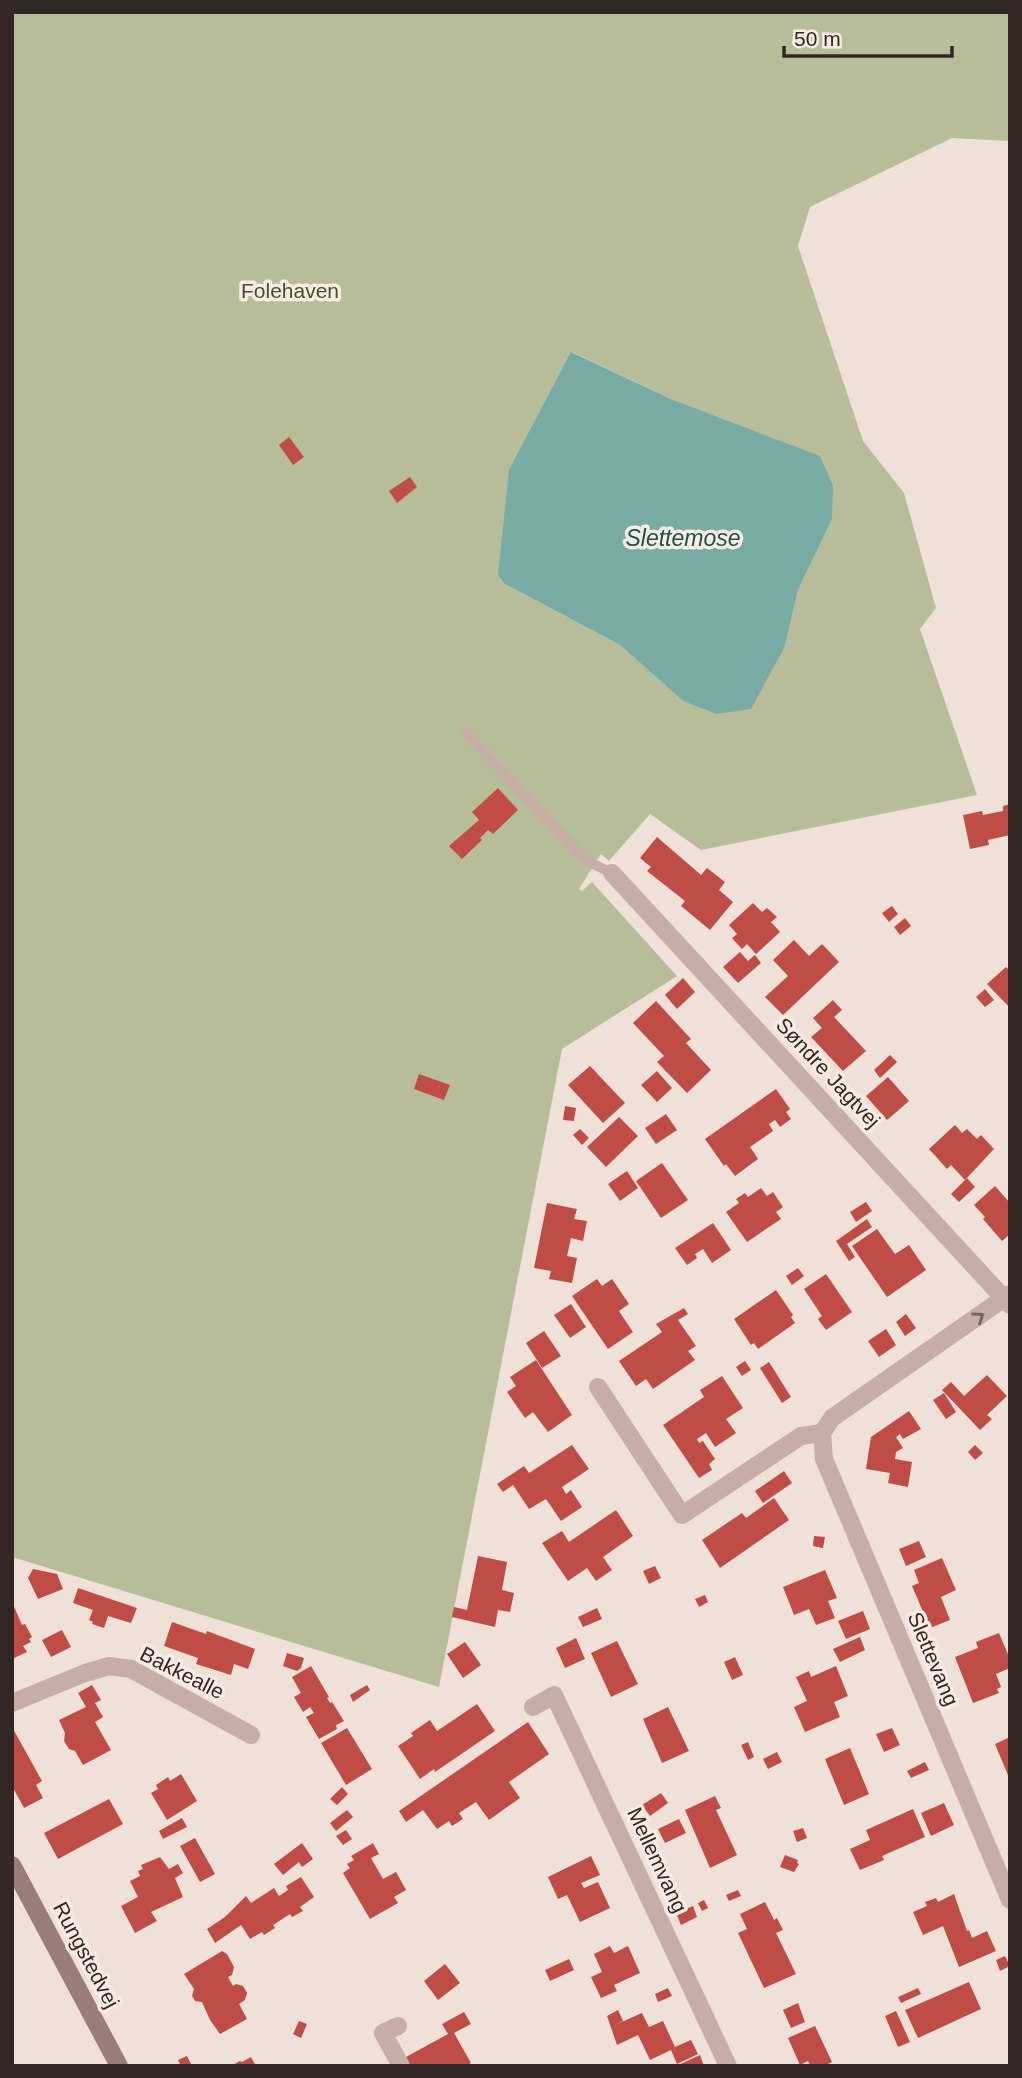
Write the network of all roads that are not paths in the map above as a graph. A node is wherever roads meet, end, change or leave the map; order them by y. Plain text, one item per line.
1 (466, 733) dead end
2 (612, 873) joint
3 (1008, 1299) edge
4 (598, 1387) dead end
5 (822, 1433) junction
6 (12, 1703) edge
7 (533, 1707) dead end
8 (251, 1735) dead end
9 (12, 1865) edge
10 (1010, 1900) edge
11 (398, 2026) dead end
12 (119, 2066) edge
13 (401, 2066) edge
14 (728, 2066) edge

1 - 2 lane
2 - 3 street, Søndre Jagtvej
5 -> 3 street
4 - 5 street
5 - 10 street, Slettevang
6 - 8 street, Bakkealle
7 - 14 street, Mellemvang
9 - 12 main road, Rungstedvej
11 - 13 street

